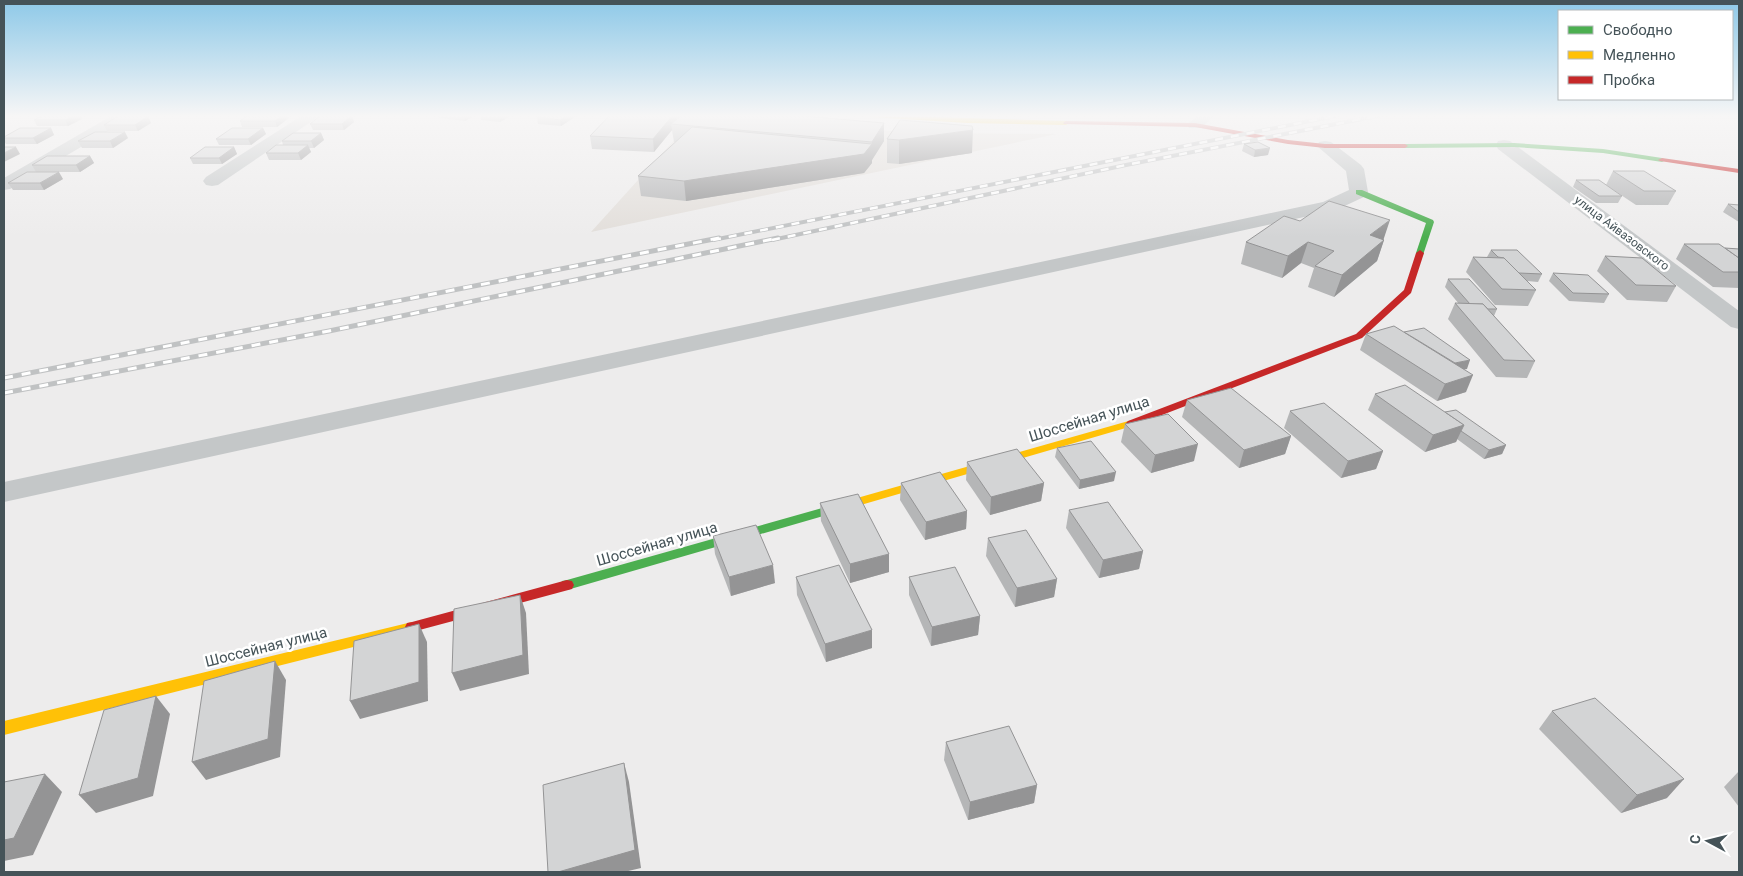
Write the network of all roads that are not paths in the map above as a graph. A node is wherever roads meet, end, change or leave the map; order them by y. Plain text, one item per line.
1 (53, 156) edge
2 (250, 156) edge
3 (1338, 156) edge
4 (1518, 156) edge
5 (1636, 156) edge
6 (1739, 171) edge
7 (212, 181) dead end
8 (4, 184) edge
9 (1358, 192) junction
10 (1739, 322) edge
11 (4, 492) edge
12 (4, 728) edge

1 - 8 street
2 - 7 street
3 - 9 street
4 - 10 street, улица Айвазовского
5 - 6 street
9 - 11 street
9 - 12 street, Шоссейная улица

